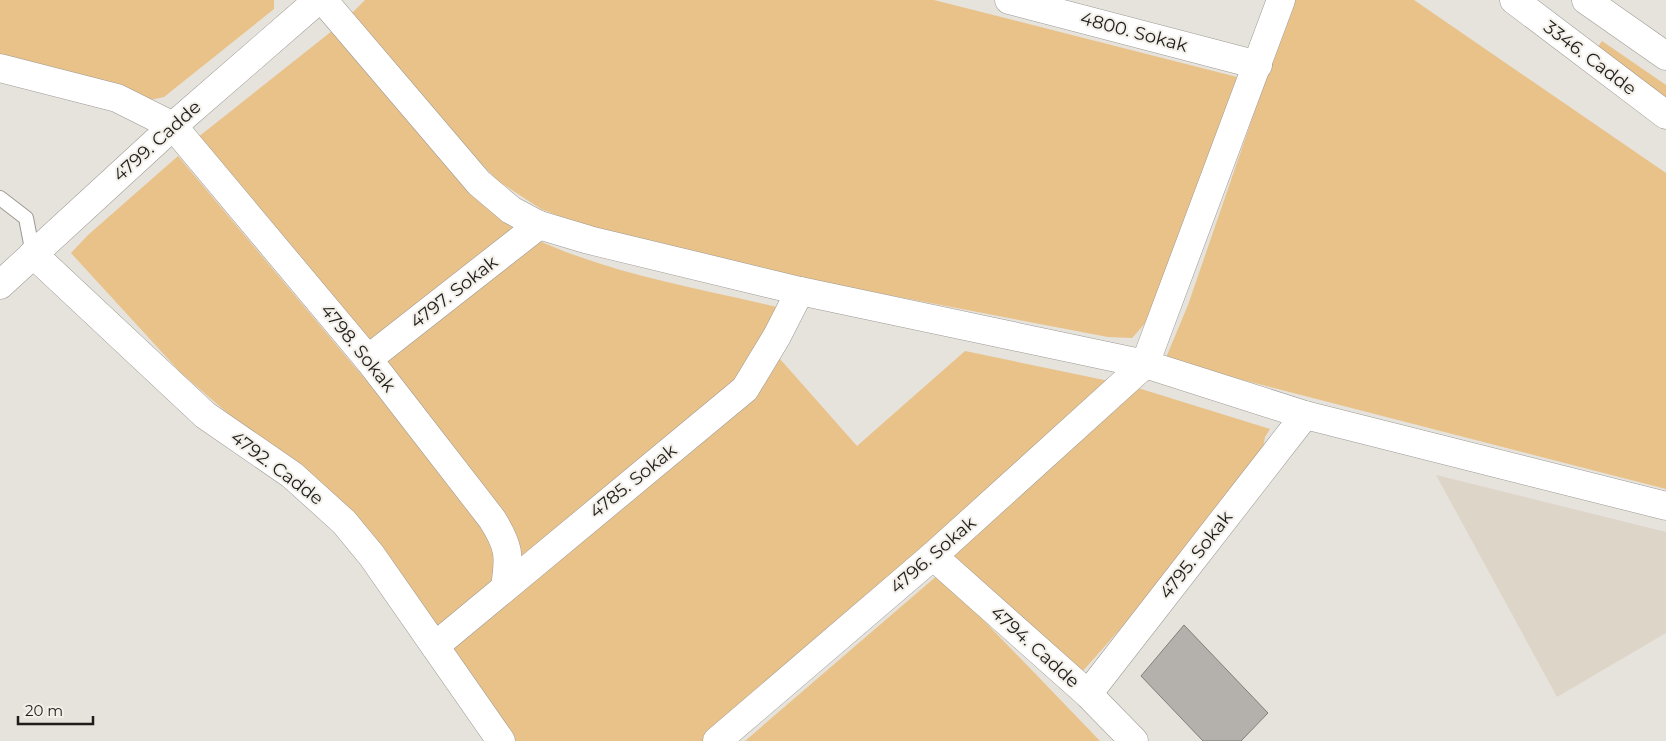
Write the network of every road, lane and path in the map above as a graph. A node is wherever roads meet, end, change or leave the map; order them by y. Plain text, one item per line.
1 (318, 0) edge
2 (323, 0) edge
3 (1009, 0) edge
4 (1281, 0) edge
5 (1514, 0) edge
6 (1586, 0) edge
7 (1666, 56) edge
8 (1258, 65) junction
9 (0, 68) edge
10 (1666, 115) edge
11 (173, 126) junction
12 (0, 198) edge
13 (540, 225) junction
14 (33, 254) junction
15 (0, 285) edge
16 (800, 292) junction
17 (368, 359) junction
18 (1145, 364) junction
19 (1305, 415) junction
20 (1666, 506) edge
21 (933, 556) junction
22 (505, 587) junction
23 (435, 646) junction
24 (1088, 694) junction
25 (501, 741) edge
26 (717, 741) edge
27 (1133, 741) edge

1 - 11 street, 4799. Cadde
2 - 13 street
3 - 8 street, 4800. Sokak
4 - 8 street
5 - 10 street, 3346. Cadde
6 - 7 street
8 - 18 street
9 - 11 street
11 - 14 street, 4799. Cadde
11 - 17 street, 4798. Sokak
12 - 14 lane
13 - 16 street
13 - 17 street, 4797. Sokak
14 - 15 street, 4799. Cadde
14 - 23 street, 4792. Cadde
16 - 18 street
16 - 22 street, 4785. Sokak
17 - 22 street, 4798. Sokak
18 - 19 street
18 - 21 street, 4796. Sokak
19 - 20 street
19 - 24 street, 4795. Sokak
21 - 24 street, 4794. Cadde
21 - 26 street, 4796. Sokak
22 - 23 street, 4785. Sokak
23 - 25 street, 4792. Cadde
24 - 27 street, 4794. Cadde

